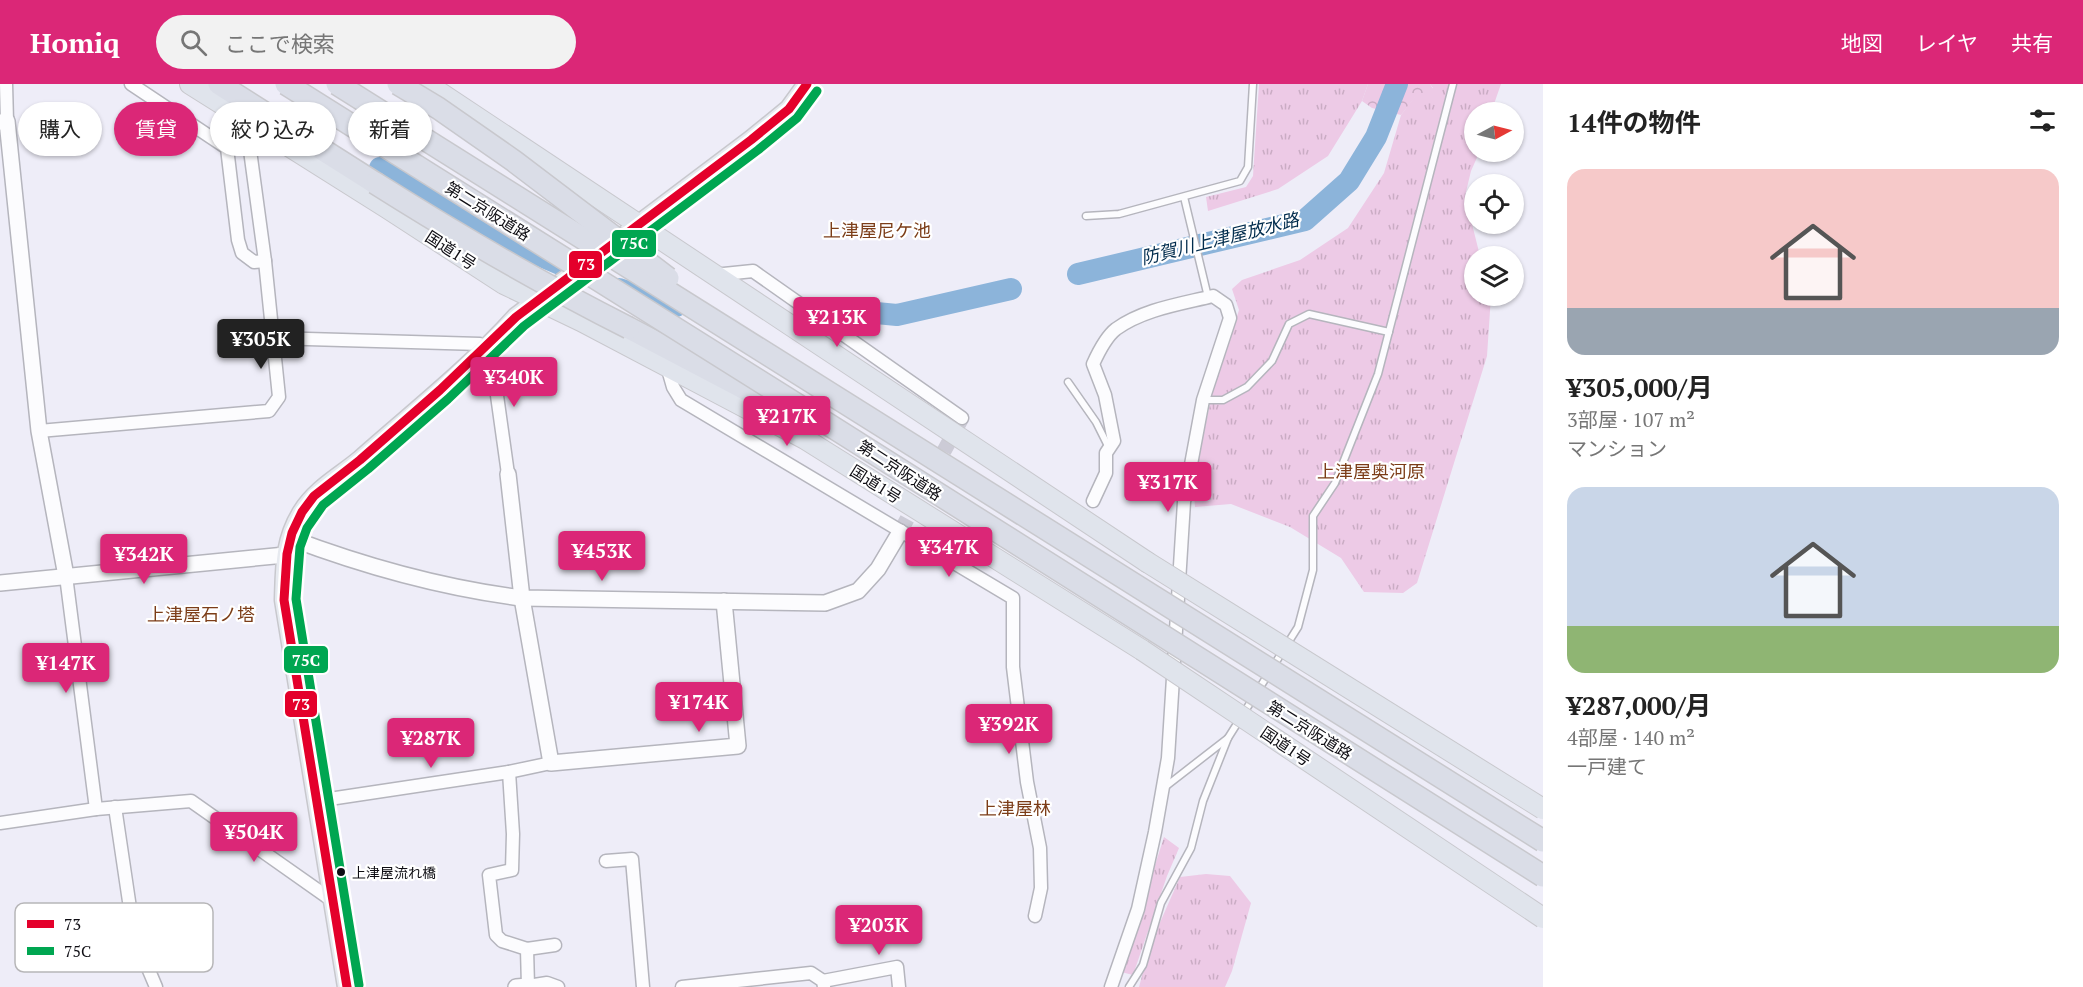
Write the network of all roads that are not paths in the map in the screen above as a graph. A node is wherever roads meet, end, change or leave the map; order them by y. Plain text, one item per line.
1 (6, 84) edge
2 (131, 84) edge
3 (190, 84) edge
4 (219, 84) edge
5 (286, 84) edge
6 (337, 84) edge
7 (398, 84) edge
8 (807, 84) edge
9 (1253, 84) edge
10 (1453, 84) edge
11 (437, 87) edge
12 (218, 102) edge
13 (3, 121) edge
14 (251, 156) edge
15 (304, 156) edge
16 (1184, 197) junction
17 (1086, 216) dead end
18 (630, 231) junction
19 (265, 261) junction
20 (712, 275) junction
21 (542, 296) junction
22 (1209, 297) junction
23 (1389, 332) junction
24 (273, 338) junction
25 (488, 347) junction
26 (667, 366) junction
27 (1068, 382) dead end
28 (1203, 400) junction
29 (962, 418) dead end
30 (39, 431) junction
31 (1110, 447) junction
32 (925, 454) junction
33 (889, 464) junction
34 (508, 474) joint
35 (1093, 501) dead end
36 (900, 532) junction
37 (287, 546) junction
38 (66, 576) junction
39 (0, 583) edge
40 (522, 598) junction
41 (724, 601) junction
42 (1228, 738) junction
43 (550, 763) junction
44 (509, 772) junction
45 (1162, 789) junction
46 (316, 801) junction
47 (115, 807) junction
48 (1543, 808) edge
49 (96, 809) junction
50 (0, 823) edge
51 (1543, 841) edge
52 (606, 861) dead end
53 (1543, 876) edge
54 (333, 901) junction
55 (129, 903) edge
56 (1035, 916) dead end
57 (1543, 918) edge
58 (555, 945) dead end
59 (526, 949) junction
60 (150, 972) edge
61 (823, 984) edge
62 (522, 986) edge
63 (156, 987) edge
64 (347, 987) edge
65 (558, 987) edge
66 (643, 987) edge
67 (685, 987) edge
68 (899, 987) edge
69 (1111, 987) edge
70 (1129, 987) edge

1 - 13 street
2 - 19 street
3 - 12 highway, 国道1号
4 - 33 highway, bridge
5 - 33 highway, 第二京阪道路, bridge
6 - 32 highway, 第二京阪道路, bridge
7 - 32 highway, bridge
8 - 18 main road
9 - 16 lane
10 - 23 lane
11 - 18 highway
13 - 30 street
14 - 19 street
15 - 21 highway, 国道1号
16 - 17 lane
16 - 22 lane
18 - 20 highway
18 - 21 main road, bridge
19 - 24 street
20 - 29 street
20 - 48 highway, bridge
21 - 25 main road
21 - 26 highway, 国道1号
22 - 28 street
22 - 31 street
23 - 28 lane
23 - 42 lane
24 - 25 street
24 - 30 street
25 - 34 street
25 - 37 main road
26 - 36 street
26 - 57 highway, 国道1号, bridge
27 - 31 lane
28 - 45 street
30 - 38 street
31 - 35 street
32 - 51 highway, 第二京阪道路, bridge
33 - 53 highway, 第二京阪道路, bridge
34 - 40 street
36 - 41 street
36 - 56 street
37 - 38 street
37 - 40 street
37 - 46 main road
38 - 39 street
38 - 49 street
40 - 41 street
40 - 43 street
41 - 43 street
42 - 45 lane
42 - 70 lane
43 - 44 street
44 - 46 street
44 - 59 street
45 - 69 street
46 - 54 main road
47 - 49 street
47 - 54 street
47 - 55 street
49 - 50 street
52 - 66 street
54 - 64 main road
58 - 59 street
59 - 62 street
60 - 63 street
61 - 67 street
61 - 68 street
62 - 65 street

